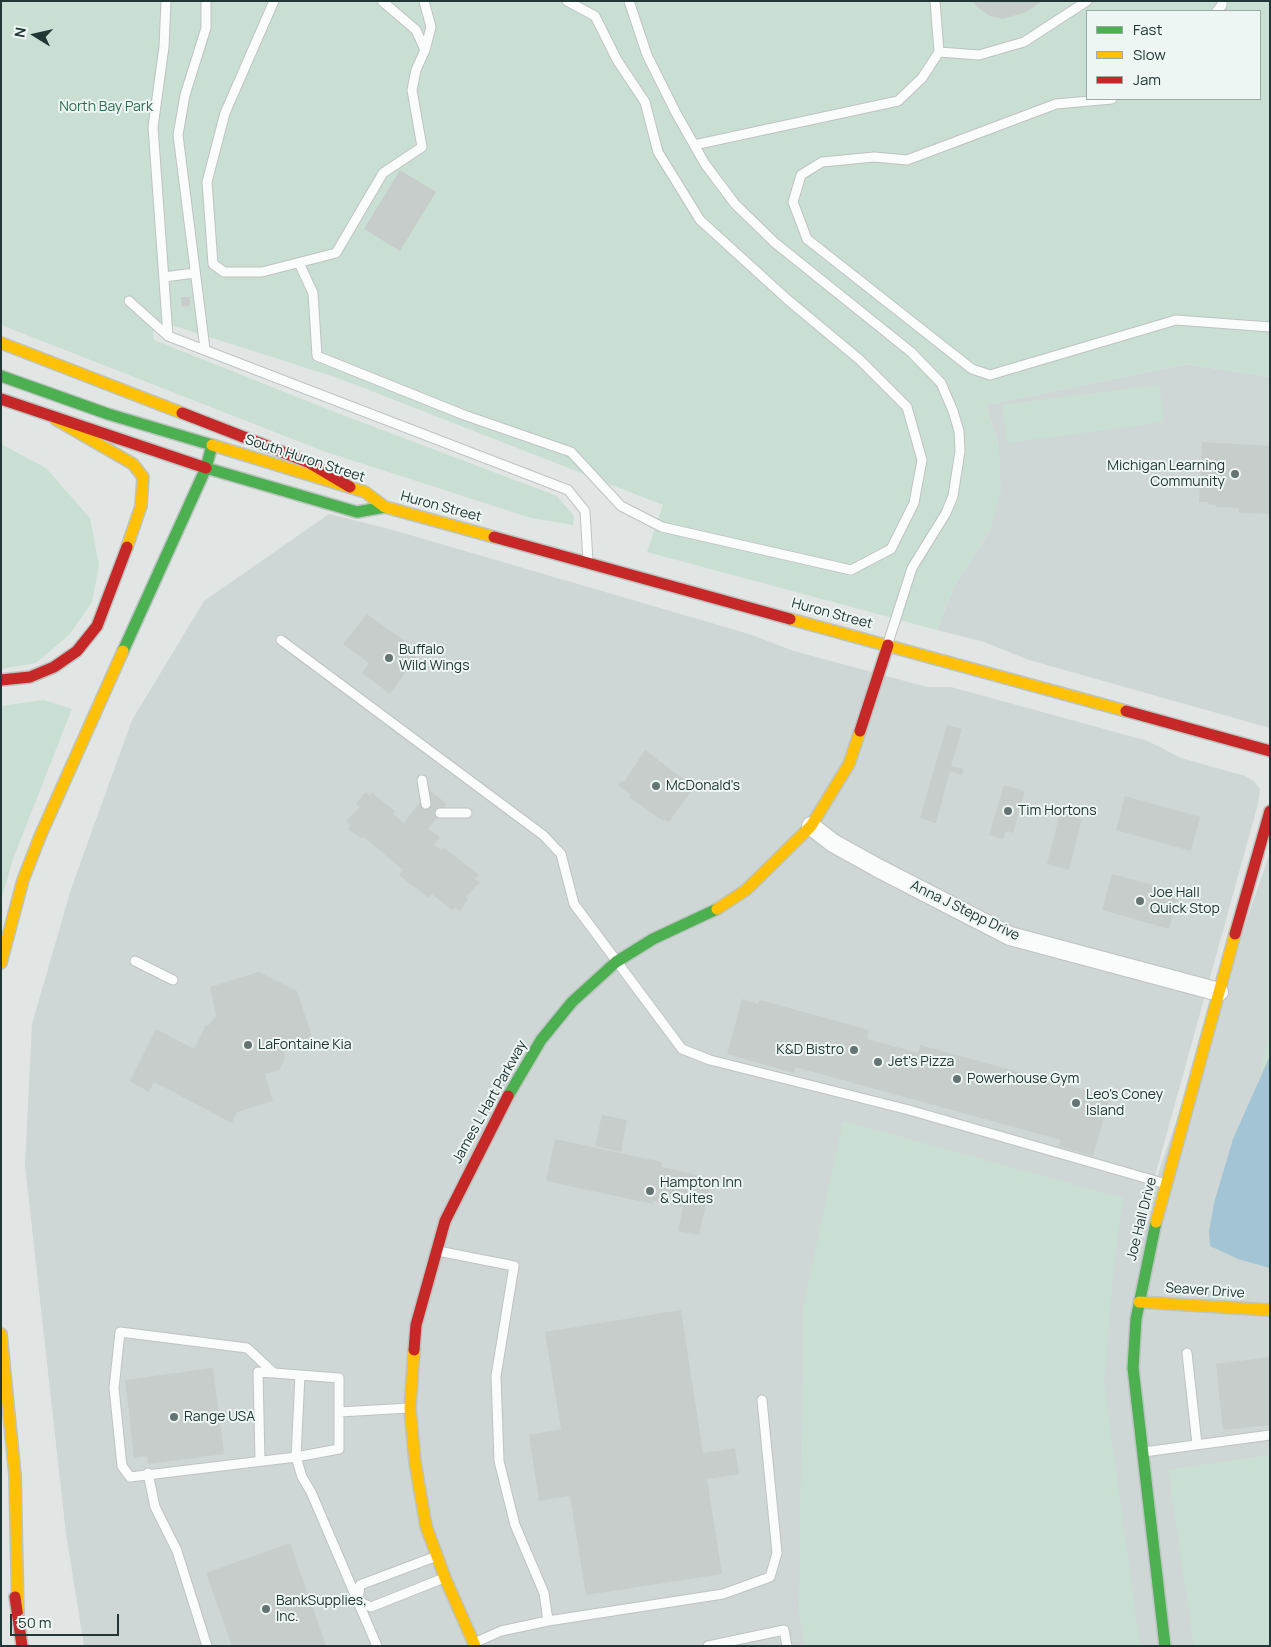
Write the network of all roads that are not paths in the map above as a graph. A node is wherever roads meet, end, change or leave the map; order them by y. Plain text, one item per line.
1 (166, 1) edge
2 (206, 1) edge
3 (274, 1) edge
4 (382, 1) edge
5 (424, 1) edge
6 (567, 1) edge
7 (629, 1) edge
8 (935, 1) edge
9 (1087, 1) edge
10 (425, 50) junction
11 (939, 52) junction
12 (1101, 100) edge
13 (694, 144) junction
14 (298, 263) junction
15 (195, 273) junction
16 (164, 277) junction
17 (129, 301) dead end
18 (1270, 327) edge
19 (168, 336) junction
20 (1, 343) edge
21 (205, 349) junction
22 (1, 376) edge
23 (1, 398) edge
24 (55, 419) junction
25 (212, 446) junction
26 (206, 468) junction
27 (350, 487) junction
28 (385, 507) junction
29 (588, 564) junction
30 (282, 640) dead end
31 (888, 645) junction
32 (1, 680) edge
33 (1270, 751) edge
34 (422, 780) dead end
35 (426, 804) dead end
36 (1270, 811) edge
37 (440, 813) dead end
38 (467, 813) dead end
39 (811, 826) junction
40 (135, 960) dead end
41 (616, 962) junction
42 (1, 963) edge
43 (173, 980) dead end
44 (1219, 992) junction
45 (1165, 1184) junction
46 (436, 1251) junction
47 (1139, 1302) junction
48 (1270, 1310) edge
49 (1, 1334) edge
50 (1187, 1353) dead end
51 (274, 1373) junction
52 (300, 1375) junction
53 (762, 1400) dead end
54 (410, 1408) junction
55 (339, 1412) junction
56 (1270, 1435) edge
57 (1197, 1444) junction
58 (1141, 1452) junction
59 (296, 1456) junction
60 (260, 1461) junction
61 (148, 1473) junction
62 (4, 1527) dead end
63 (437, 1556) junction
64 (445, 1578) junction
65 (358, 1601) junction
66 (18, 1616) junction
67 (548, 1621) junction
68 (474, 1644) edge
69 (22, 1646) edge
70 (208, 1646) edge
71 (377, 1646) edge
72 (708, 1646) edge
73 (787, 1646) edge
74 (1165, 1646) edge

1 - 16 lane
2 - 15 lane
3 - 14 lane
4 - 10 lane
5 - 10 lane
6 - 14 lane
7 - 13 lane
8 - 11 lane
9 - 11 lane
10 - 14 lane
11 - 13 lane
12 - 18 lane
13 - 31 lane
15 - 16 lane
15 - 21 lane
16 - 19 lane
17 - 19 lane
19 - 21 lane
20 - 27 main road
21 - 29 lane
22 - 25 main road, South Huron Street
23 - 24 main road
24 - 26 main road
24 - 32 main road
25 - 26 main road
25 - 27 main road, South Huron Street
26 - 28 main road
26 - 42 main road
27 - 28 main road, South Huron Street
28 - 29 main road, Huron Street
29 - 31 main road, Huron Street
30 - 41 lane
31 - 33 main road, Huron Street
31 - 39 main road, James L Hart Parkway
34 - 35 lane
36 - 44 main road, Joe Hall Drive
37 - 38 lane
39 - 41 main road, James L Hart Parkway
39 - 44 street, Anna J Stepp Drive
40 - 43 lane
41 - 45 lane
41 - 46 main road, James L Hart Parkway
44 - 45 main road, Joe Hall Drive
45 - 47 main road, Joe Hall Drive
46 - 54 main road, James L Hart Parkway
46 - 67 lane
47 - 48 main road, Seaver Drive
47 - 58 main road, Joe Hall Drive
49 - 66 main road
50 - 57 lane
51 - 52 lane
51 - 60 lane
51 - 61 lane
52 - 55 lane
52 - 59 lane
53 - 67 lane
54 - 55 lane
54 - 63 main road, James L Hart Parkway
55 - 59 lane
56 - 57 lane
57 - 58 lane
58 - 74 main road, Joe Hall Drive
59 - 60 lane
59 - 65 lane
60 - 61 lane
61 - 70 lane
62 - 66 main road
63 - 64 main road, James L Hart Parkway
63 - 65 lane
64 - 65 lane
64 - 68 main road, James L Hart Parkway
65 - 71 lane
66 - 69 main road
67 - 68 lane
72 - 73 lane

